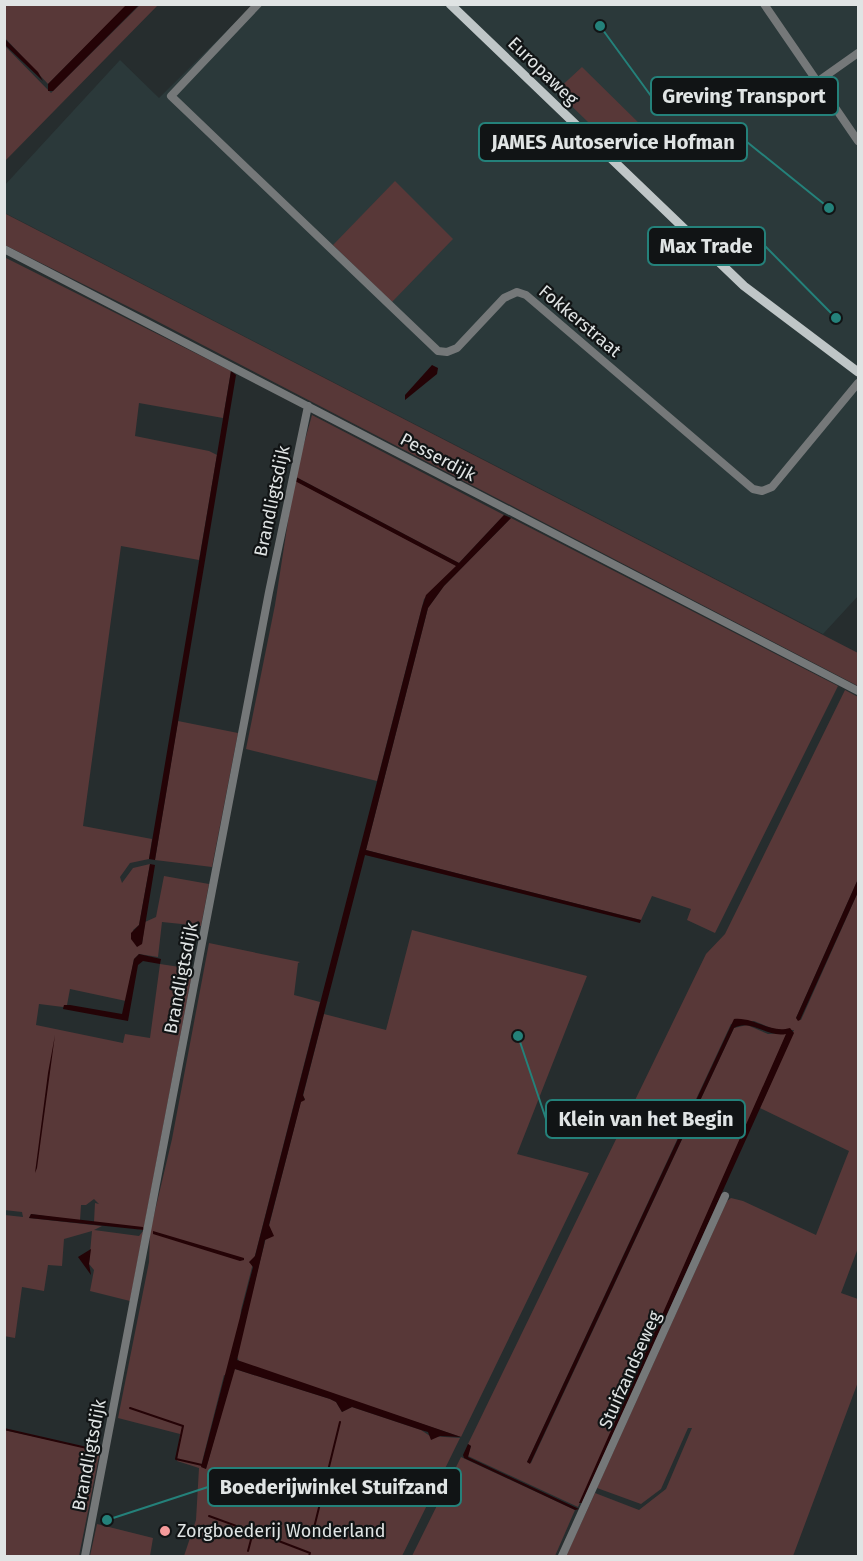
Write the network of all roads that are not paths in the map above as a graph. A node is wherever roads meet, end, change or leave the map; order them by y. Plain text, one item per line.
1 (258, 4) edge
2 (450, 4) edge
3 (764, 4) edge
4 (858, 53) edge
5 (817, 82) junction
6 (858, 141) edge
7 (4, 249) edge
8 (858, 372) edge
9 (858, 383) edge
10 (308, 406) junction
11 (858, 691) edge
12 (725, 1196) dead end
13 (85, 1557) edge
14 (562, 1557) edge

1 - 9 street, Fokkerstraat
2 - 8 main road, Europaweg
3 - 5 street
4 - 5 street
5 - 6 street
7 - 10 street, Pesserdijk
10 - 11 street, Pesserdijk
10 - 13 street, Brandligtsdijk
12 - 14 street, Stuifzandseweg

